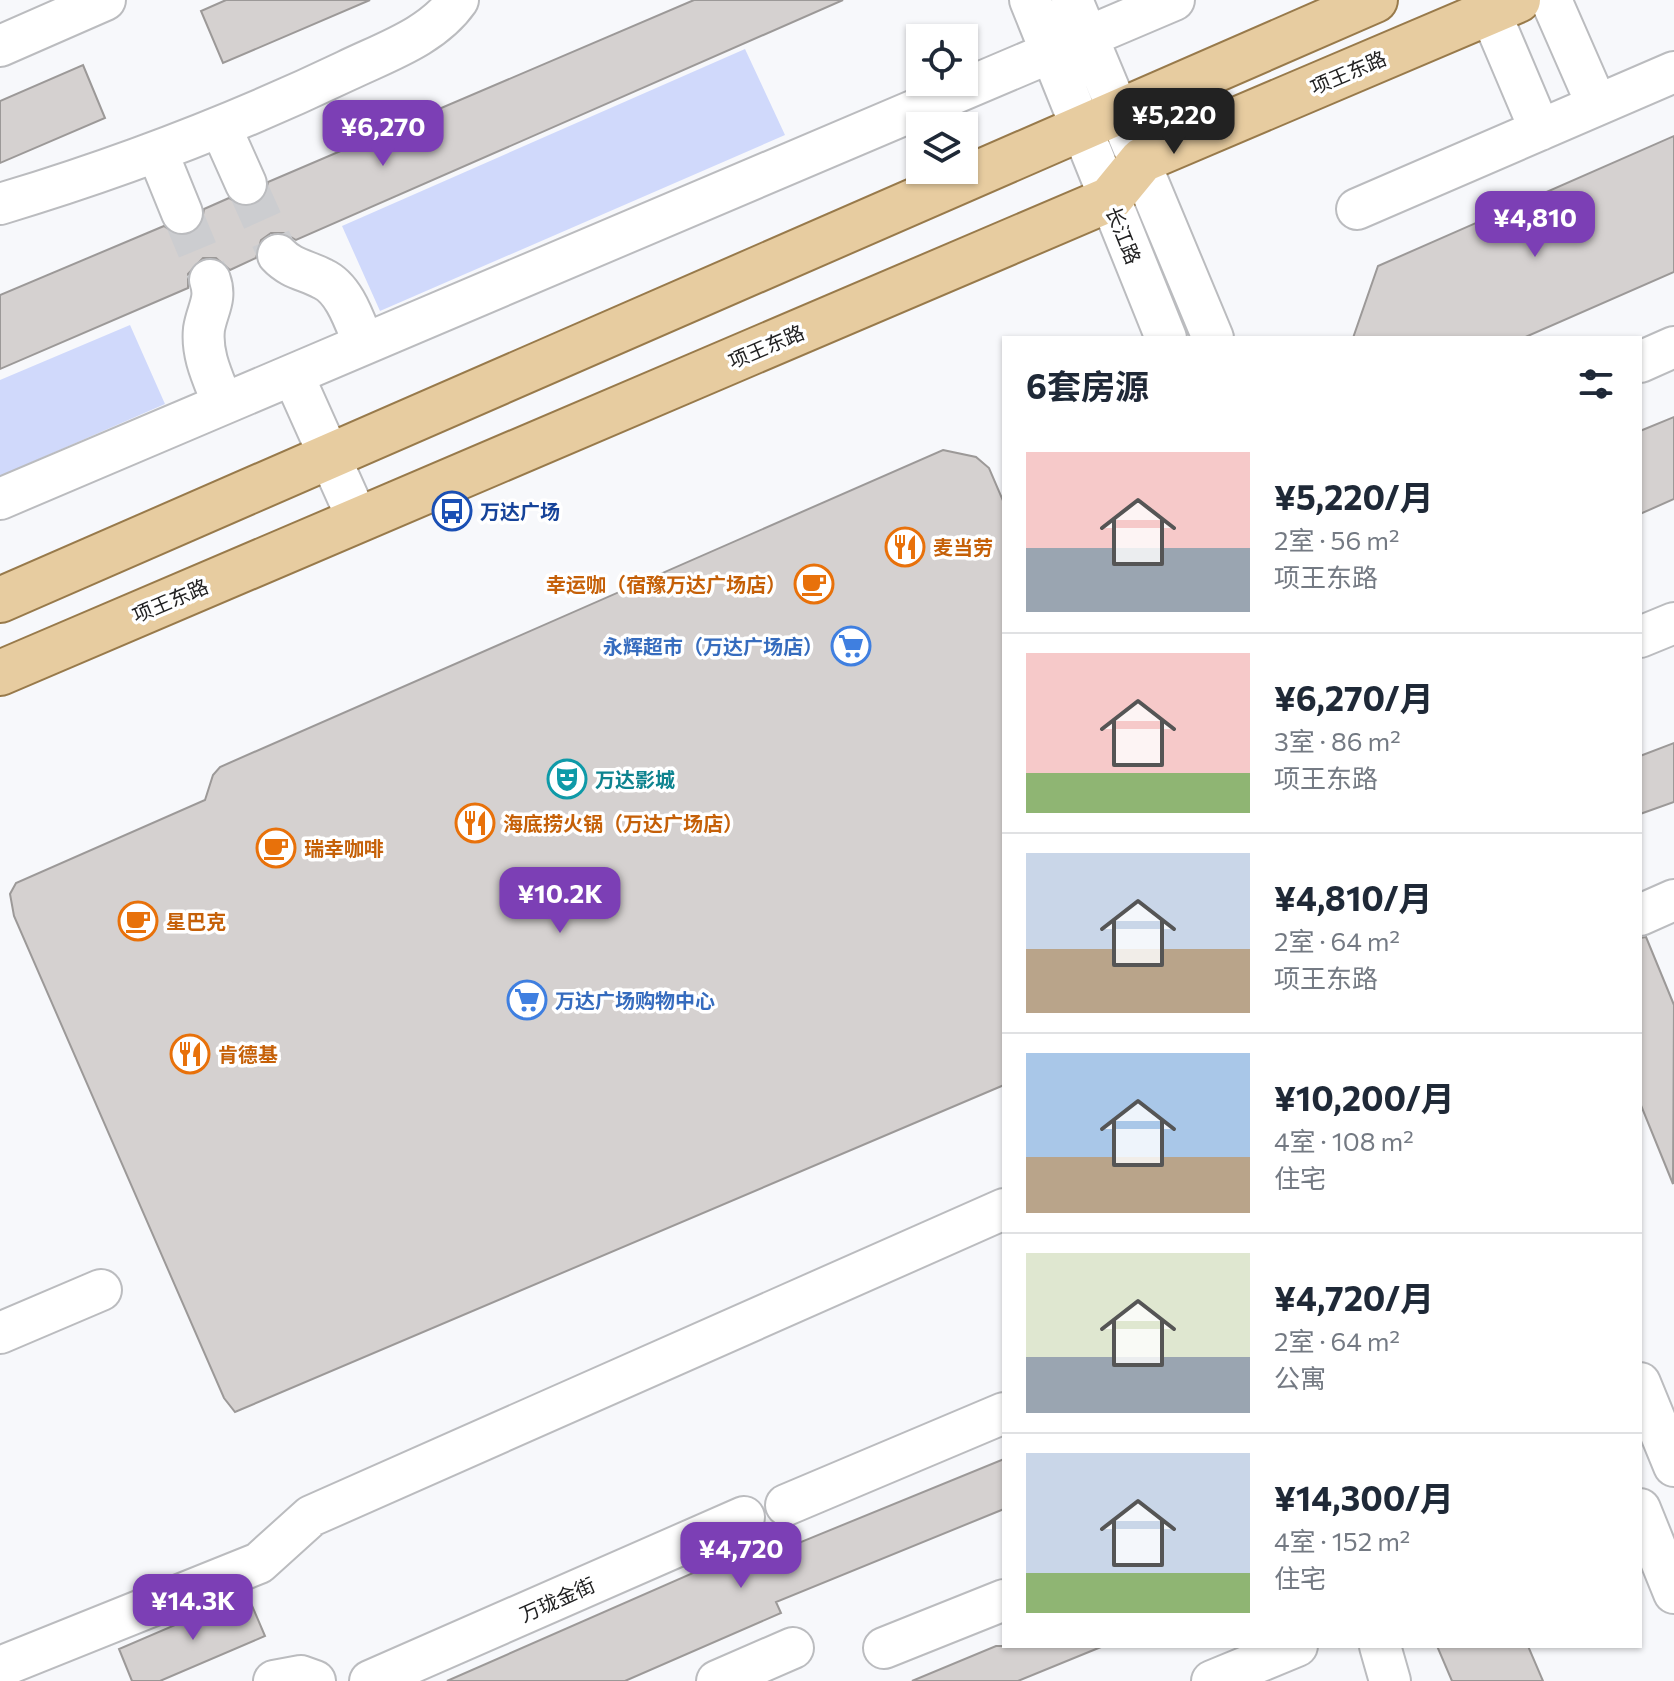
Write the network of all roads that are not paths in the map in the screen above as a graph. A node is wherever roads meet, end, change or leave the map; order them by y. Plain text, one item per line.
1 (105, 0) edge
2 (458, 0) edge
3 (1030, 0) edge
4 (1072, 0) edge
5 (1174, 0) edge
6 (1375, 0) edge
7 (1551, 0) edge
8 (1504, 6) edge
9 (1087, 36) junction
10 (0, 46) edge
11 (1051, 52) junction
12 (1674, 72) edge
13 (1597, 105) junction
14 (1102, 120) junction
15 (221, 128) junction
16 (1540, 130) junction
17 (158, 154) junction
18 (1142, 160) junction
19 (246, 184) tunnel mouth
20 (1110, 199) junction
21 (0, 204) edge
22 (1357, 209) dead end
23 (182, 213) tunnel mouth
24 (278, 255) tunnel mouth
25 (210, 280) tunnel mouth
26 (1165, 336) edge
27 (1212, 336) edge
28 (364, 344) junction
29 (1674, 347) edge
30 (1642, 361) edge
31 (293, 375) junction
32 (223, 404) junction
33 (331, 456) junction
34 (0, 499) edge
35 (358, 520) junction
36 (0, 600) edge
37 (1674, 623) edge
38 (1642, 636) edge
39 (0, 673) edge
40 (1674, 900) edge
41 (1642, 914) edge
42 (1002, 1210) edge
43 (101, 1290) dead end
44 (0, 1333) edge
45 (1642, 1388) edge
46 (1002, 1414) edge
47 (1674, 1466) edge
48 (786, 1505) dead end
49 (1642, 1514) edge
50 (744, 1517) dead end
51 (1674, 1593) edge
52 (1002, 1601) edge
53 (793, 1648) dead end
54 (884, 1648) dead end
55 (1292, 1648) edge
56 (1381, 1648) edge
57 (0, 1667) edge
58 (274, 1681) edge
59 (315, 1681) edge
60 (370, 1681) edge
61 (717, 1681) edge
62 (1212, 1681) edge
63 (1390, 1681) edge

1 - 10 street
2 - 15 street
3 - 11 street, 长江路
4 - 9 street, 长江路
5 - 9 street
6 - 14 main road
7 - 13 street
8 - 16 street
8 - 18 main road, 项王东路
9 - 11 street
9 - 14 street, 长江路
11 - 14 street, 长江路
11 - 28 street
12 - 13 street
13 - 16 street
14 - 18 street, 长江路
14 - 20 street, 长江路
14 - 33 main road
15 - 17 street
15 - 19 street
16 - 22 street
17 - 21 street
17 - 23 street
18 - 20 main road, 项王东路
18 - 27 street, 长江路
20 - 26 street, 长江路
20 - 35 main road, 项王东路
24 - 28 street
25 - 32 street
28 - 31 street
29 - 30 street
31 - 32 street
31 - 33 street
32 - 34 street
33 - 35 street
33 - 36 main road
35 - 39 main road, 项王东路
37 - 38 street
40 - 41 street
42 - 57 street
43 - 44 street
45 - 47 street
46 - 48 street
49 - 51 street
50 - 60 street, 万珑金街
52 - 54 street
53 - 61 street
55 - 62 street
56 - 63 street
58 - 59 street

